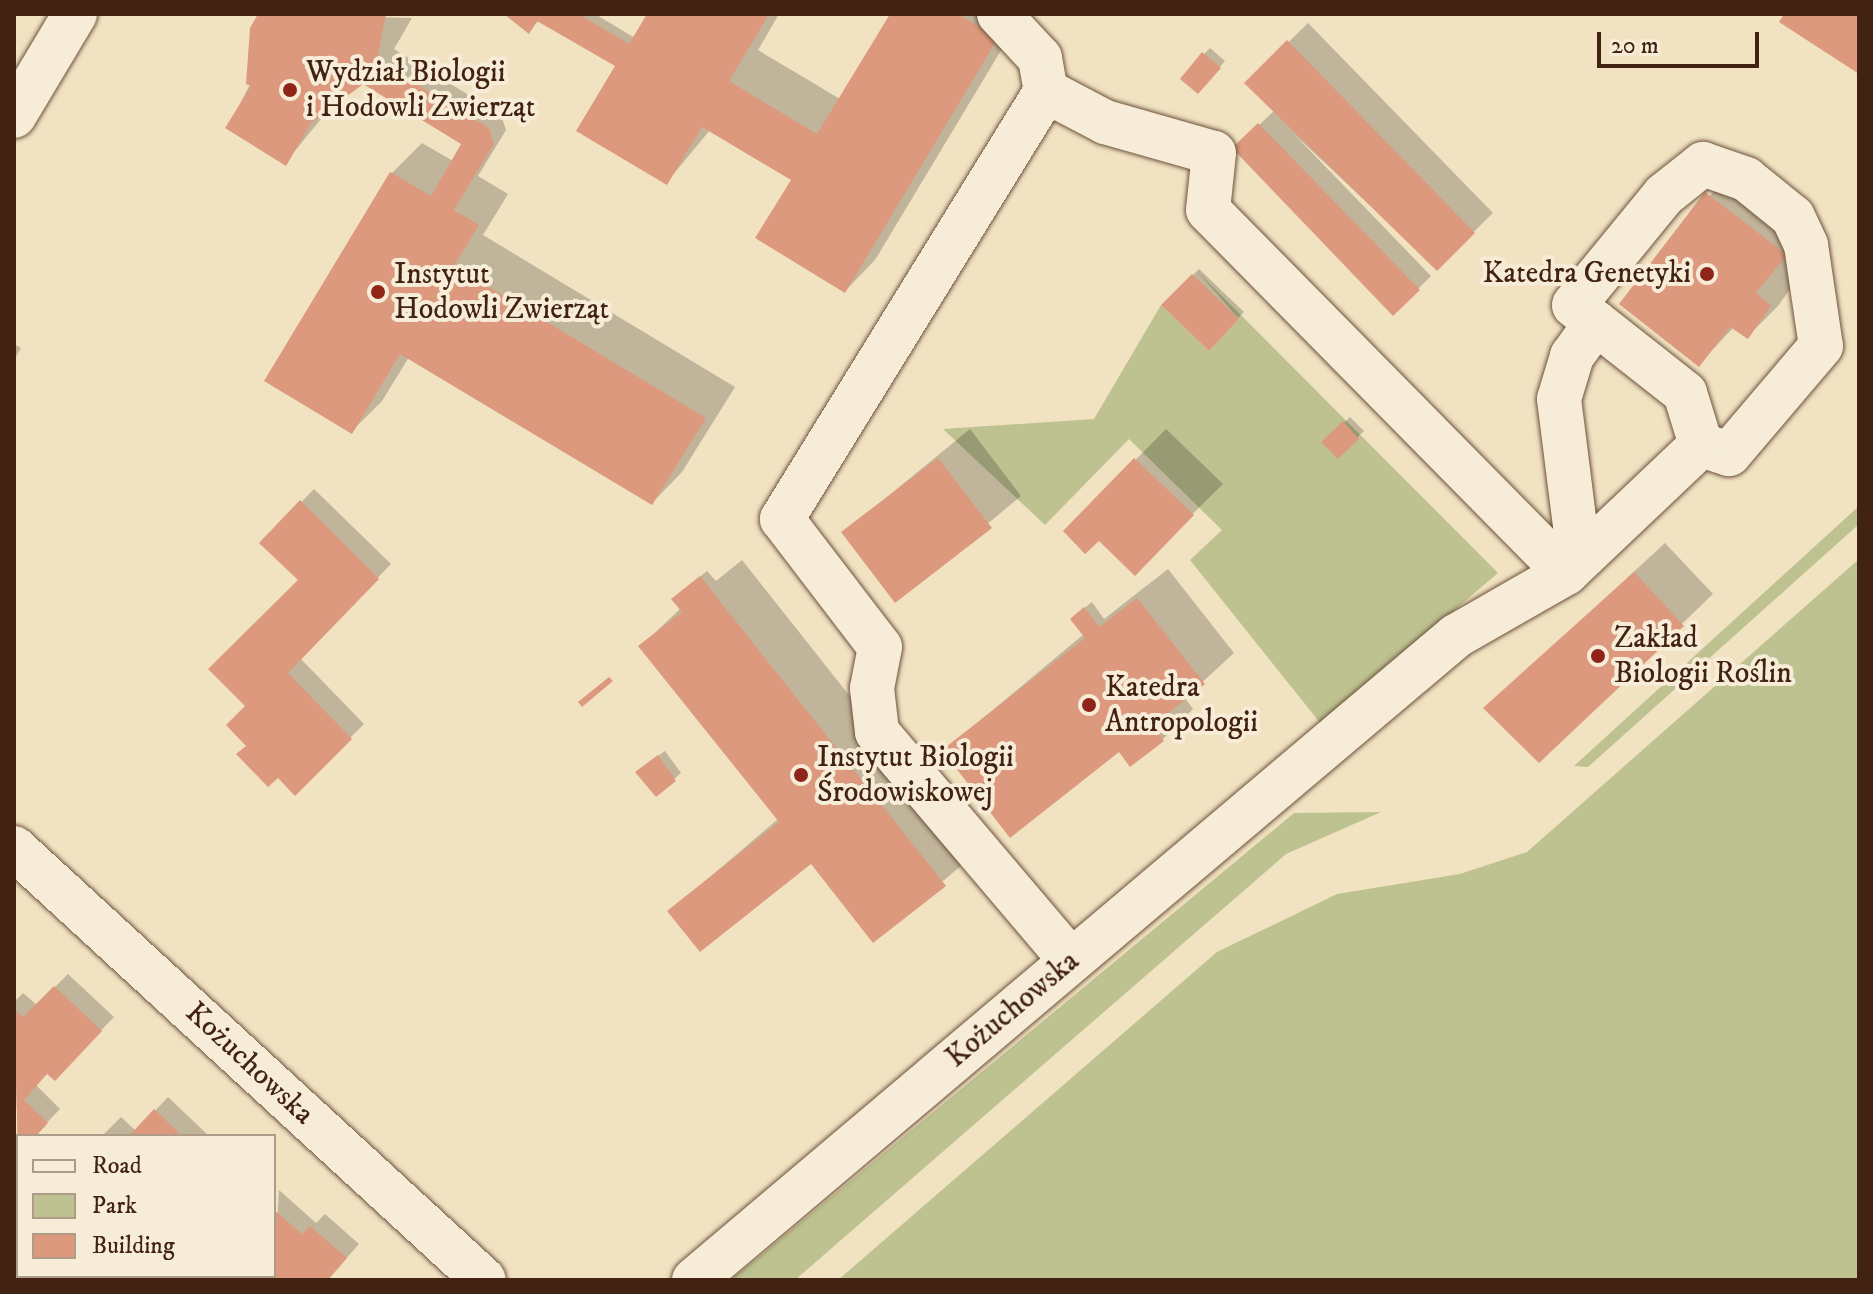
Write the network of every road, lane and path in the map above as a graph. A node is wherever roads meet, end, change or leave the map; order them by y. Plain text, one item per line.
1 (75, 14) edge
2 (999, 14) edge
3 (1046, 91) junction
4 (14, 116) edge
5 (1596, 323) junction
6 (1701, 445) junction
7 (1572, 566) junction
8 (14, 848) edge
9 (1071, 961) junction
10 (484, 1280) edge
11 (694, 1280) edge

1 - 4 street
2 - 3 street
3 - 7 street
3 - 9 street
5 - 6 street
5 - 6 street
5 - 7 street
6 - 7 street, Kożuchowska
7 - 9 street, Kożuchowska
8 - 10 street, Kożuchowska
9 - 11 street, Kożuchowska

